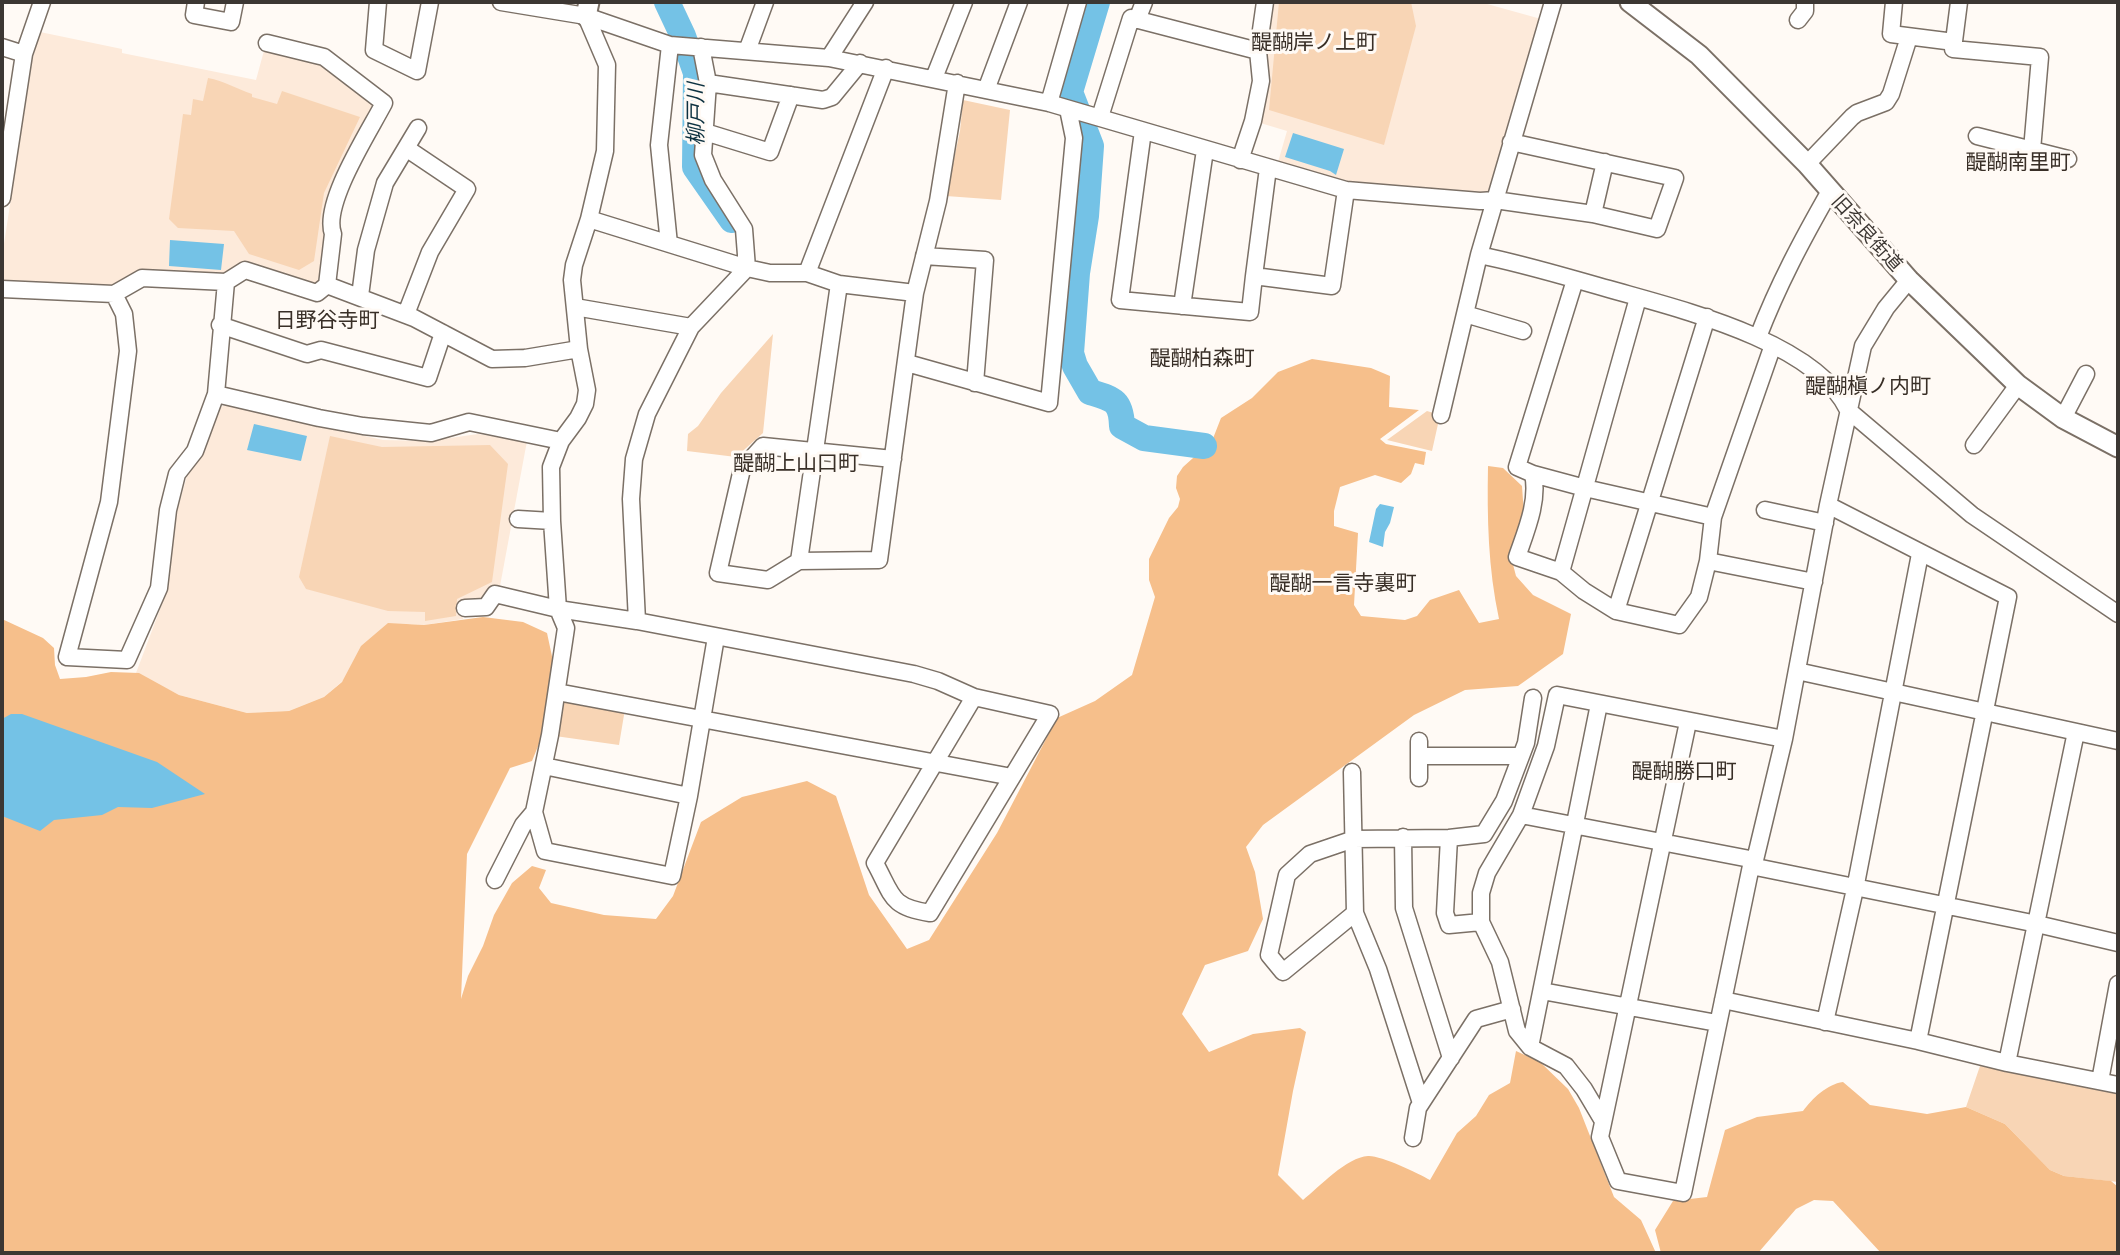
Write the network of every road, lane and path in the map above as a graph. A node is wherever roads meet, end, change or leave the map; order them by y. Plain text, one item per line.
1 (42, 2) edge
2 (196, 2) edge
3 (235, 2) edge
4 (378, 2) edge
5 (430, 2) edge
6 (501, 2) edge
7 (765, 2) edge
8 (865, 2) edge
9 (964, 2) edge
10 (1019, 2) edge
11 (1078, 2) edge
12 (1144, 2) edge
13 (1265, 2) edge
14 (1553, 2) edge
15 (1630, 2) edge
16 (1805, 2) edge
17 (1894, 2) edge
18 (1959, 2) edge
19 (587, 9) edge
20 (1137, 20) junction
21 (1798, 20) dead end
22 (1909, 37) junction
23 (1954, 42) junction
24 (267, 43) dead end
25 (670, 45) junction
26 (2, 47) edge
27 (701, 47) junction
28 (747, 51) junction
29 (1258, 51) junction
30 (24, 54) junction
31 (829, 58) junction
32 (860, 63) junction
33 (886, 68) junction
34 (934, 78) junction
35 (708, 83) junction
36 (957, 83) junction
37 (986, 90) junction
38 (791, 95) junction
39 (1048, 103) junction
40 (1069, 110) junction
41 (1099, 117) junction
42 (418, 128) dead end
43 (1143, 131) junction
44 (705, 132) junction
45 (1977, 136) dead end
46 (1511, 142) junction
47 (406, 148) junction
48 (1205, 150) junction
49 (2032, 150) junction
50 (2068, 159) dead end
51 (1240, 160) junction
52 (1605, 162) junction
53 (1807, 164) junction
54 (1268, 168) junction
55 (1346, 190) junction
56 (1830, 191) junction
57 (2, 198) edge
58 (1495, 200) junction
59 (1592, 214) junction
60 (589, 219) junction
61 (669, 244) junction
62 (1479, 255) junction
63 (924, 256) junction
64 (747, 268) junction
65 (807, 273) junction
66 (1254, 276) junction
67 (1909, 279) junction
68 (1575, 280) junction
69 (226, 282) junction
70 (839, 284) junction
71 (327, 285) junction
72 (2, 289) edge
73 (915, 293) junction
74 (114, 294) junction
75 (360, 296) junction
76 (1639, 298) junction
77 (1182, 306) junction
78 (575, 307) junction
79 (406, 314) junction
80 (1465, 314) junction
81 (1707, 317) junction
82 (220, 325) junction
83 (691, 327) junction
84 (1523, 331) dead end
85 (443, 334) junction
86 (1766, 341) junction
87 (579, 349) junction
88 (907, 363) junction
89 (2086, 374) dead end
90 (975, 383) junction
91 (2018, 385) junction
92 (216, 394) junction
93 (1848, 410) junction
94 (1441, 415) dead end
95 (2063, 418) junction
96 (561, 440) junction
97 (1974, 445) dead end
98 (2118, 447) edge
99 (815, 451) junction
100 (893, 458) junction
101 (1533, 474) junction
102 (1585, 488) junction
103 (1649, 504) junction
104 (1828, 505) junction
105 (1765, 510) dead end
106 (1713, 517) junction
107 (518, 519) dead end
108 (552, 521) junction
109 (1825, 523) junction
110 (1920, 554) junction
111 (799, 561) junction
112 (1709, 561) junction
113 (1561, 572) junction
114 (1814, 582) junction
115 (465, 608) dead end
116 (558, 609) junction
117 (1616, 611) junction
118 (2118, 614) edge
119 (637, 621) junction
120 (716, 637) junction
121 (1797, 671) junction
122 (557, 692) junction
123 (1893, 693) junction
124 (974, 697) junction
125 (1533, 698) dead end
126 (1599, 704) junction
127 (1985, 713) junction
128 (702, 718) junction
129 (1688, 722) junction
130 (2076, 732) junction
131 (1784, 739) junction
132 (2118, 741) edge
133 (1520, 756) junction
134 (934, 762) junction
135 (544, 766) junction
136 (1352, 772) dead end
137 (1012, 777) junction
138 (1419, 778) dead end
139 (689, 796) junction
140 (534, 812) junction
141 (1521, 815) junction
142 (1576, 825) junction
143 (1403, 837) junction
144 (1449, 838) junction
145 (1354, 839) junction
146 (1663, 843) junction
147 (1753, 863) junction
148 (495, 880) dead end
149 (1855, 889) junction
150 (1945, 905) junction
151 (1355, 914) junction
152 (1481, 922) junction
153 (2037, 924) junction
154 (2118, 943) edge
155 (2118, 984) edge
156 (1542, 991) junction
157 (1723, 1000) junction
158 (1629, 1008) junction
159 (1512, 1009) junction
160 (1825, 1022) junction
161 (1717, 1023) junction
162 (1918, 1041) junction
163 (1530, 1047) junction
164 (1451, 1058) junction
165 (2007, 1063) junction
166 (2100, 1081) junction
167 (2118, 1085) edge
168 (1421, 1103) junction
169 (1603, 1121) junction
170 (1413, 1138) dead end

1 - 30 street
2 - 3 street
4 - 5 street
6 - 19 street
7 - 28 street
8 - 31 street
9 - 34 street
10 - 37 street
11 - 39 street
12 - 20 street
13 - 29 street
14 - 46 street
15 - 53 street, 旧奈良街道
16 - 21 street
17 - 22 street
18 - 23 street
19 - 25 street
19 - 60 street
20 - 29 street
20 - 41 street
22 - 23 street
22 - 53 street
23 - 49 street
24 - 71 street
25 - 27 street
25 - 61 street
26 - 30 street
27 - 28 street
27 - 35 street
28 - 31 street
29 - 51 street
30 - 57 street
31 - 32 street
32 - 33 street
32 - 38 street
33 - 34 street
33 - 65 street
34 - 36 street
35 - 38 street
35 - 44 street
36 - 37 street
36 - 63 street
37 - 39 street
38 - 44 street
39 - 40 street
40 - 41 street
40 - 90 street
41 - 43 street
42 - 47 street
43 - 48 street
43 - 77 street
44 - 64 street
45 - 49 street
46 - 52 street
46 - 58 street
47 - 75 street
47 - 79 street
48 - 51 street
48 - 77 street
49 - 50 street
51 - 54 street
52 - 59 street
52 - 59 street
53 - 56 street, 旧奈良街道
54 - 55 street
54 - 66 street
55 - 58 street
55 - 66 street
56 - 67 street, 旧奈良街道
56 - 86 street
58 - 59 street
58 - 62 street
60 - 61 street
60 - 78 street
61 - 64 street
62 - 68 street
62 - 80 street
63 - 73 street
63 - 90 street
64 - 65 street
64 - 83 street
65 - 70 street
66 - 77 street
67 - 91 street, 旧奈良街道
67 - 93 street
68 - 76 street
68 - 101 street
69 - 71 street
69 - 74 street
69 - 82 street
70 - 73 street
70 - 99 street
71 - 75 street
72 - 74 street
73 - 88 street
74 - 92 street
75 - 79 street
76 - 81 street
76 - 102 street
78 - 83 street
78 - 87 street
79 - 85 street
80 - 84 street
80 - 94 street
81 - 86 street
81 - 103 street
82 - 85 street
82 - 92 street
83 - 119 street
85 - 87 street
86 - 93 street
86 - 106 street
87 - 96 street
88 - 90 street
88 - 100 street
89 - 95 street
91 - 95 street, 旧奈良街道
91 - 97 street
92 - 96 street
93 - 104 street
93 - 118 street
95 - 98 street, 旧奈良街道
96 - 108 street
99 - 100 street
99 - 111 street
99 - 111 street
100 - 111 street
101 - 102 street
101 - 113 street
102 - 103 street
102 - 113 street
103 - 106 street
103 - 117 street
104 - 109 street
104 - 110 street
105 - 109 street
106 - 112 street
107 - 108 street
108 - 116 street
109 - 114 street
110 - 123 street
110 - 127 street
112 - 114 street
112 - 117 street
113 - 117 street
114 - 121 street
115 - 116 street
116 - 119 street
116 - 122 street
119 - 120 street
120 - 124 street
120 - 128 street
121 - 123 street
121 - 131 street
122 - 128 street
122 - 135 street
123 - 127 street
123 - 149 street
124 - 134 street
124 - 137 street
125 - 133 street
126 - 129 street
126 - 141 street
126 - 142 street
127 - 130 street
127 - 150 street
128 - 134 street
128 - 139 street
129 - 131 street
129 - 146 street
130 - 132 street
130 - 153 street
131 - 147 street
133 - 138 street
133 - 144 street
134 - 137 street
134 - 137 street
135 - 139 street
135 - 140 street
136 - 145 street
139 - 140 street
140 - 148 street
141 - 142 street
141 - 152 street
142 - 146 street
142 - 156 street
143 - 144 street
143 - 145 street
143 - 164 street
144 - 152 street
145 - 151 street
145 - 151 street
146 - 147 street
146 - 158 street
147 - 149 street
147 - 157 street
149 - 150 street
149 - 160 street
150 - 153 street
150 - 162 street
151 - 168 street
152 - 159 street
153 - 154 street
153 - 165 street
155 - 166 street
156 - 158 street
156 - 163 street
157 - 160 street
157 - 161 street
158 - 161 street
158 - 169 street
159 - 163 street
159 - 164 street
160 - 162 street
161 - 169 street
162 - 165 street
163 - 169 street
164 - 168 street
165 - 166 street
166 - 167 street
168 - 170 street

